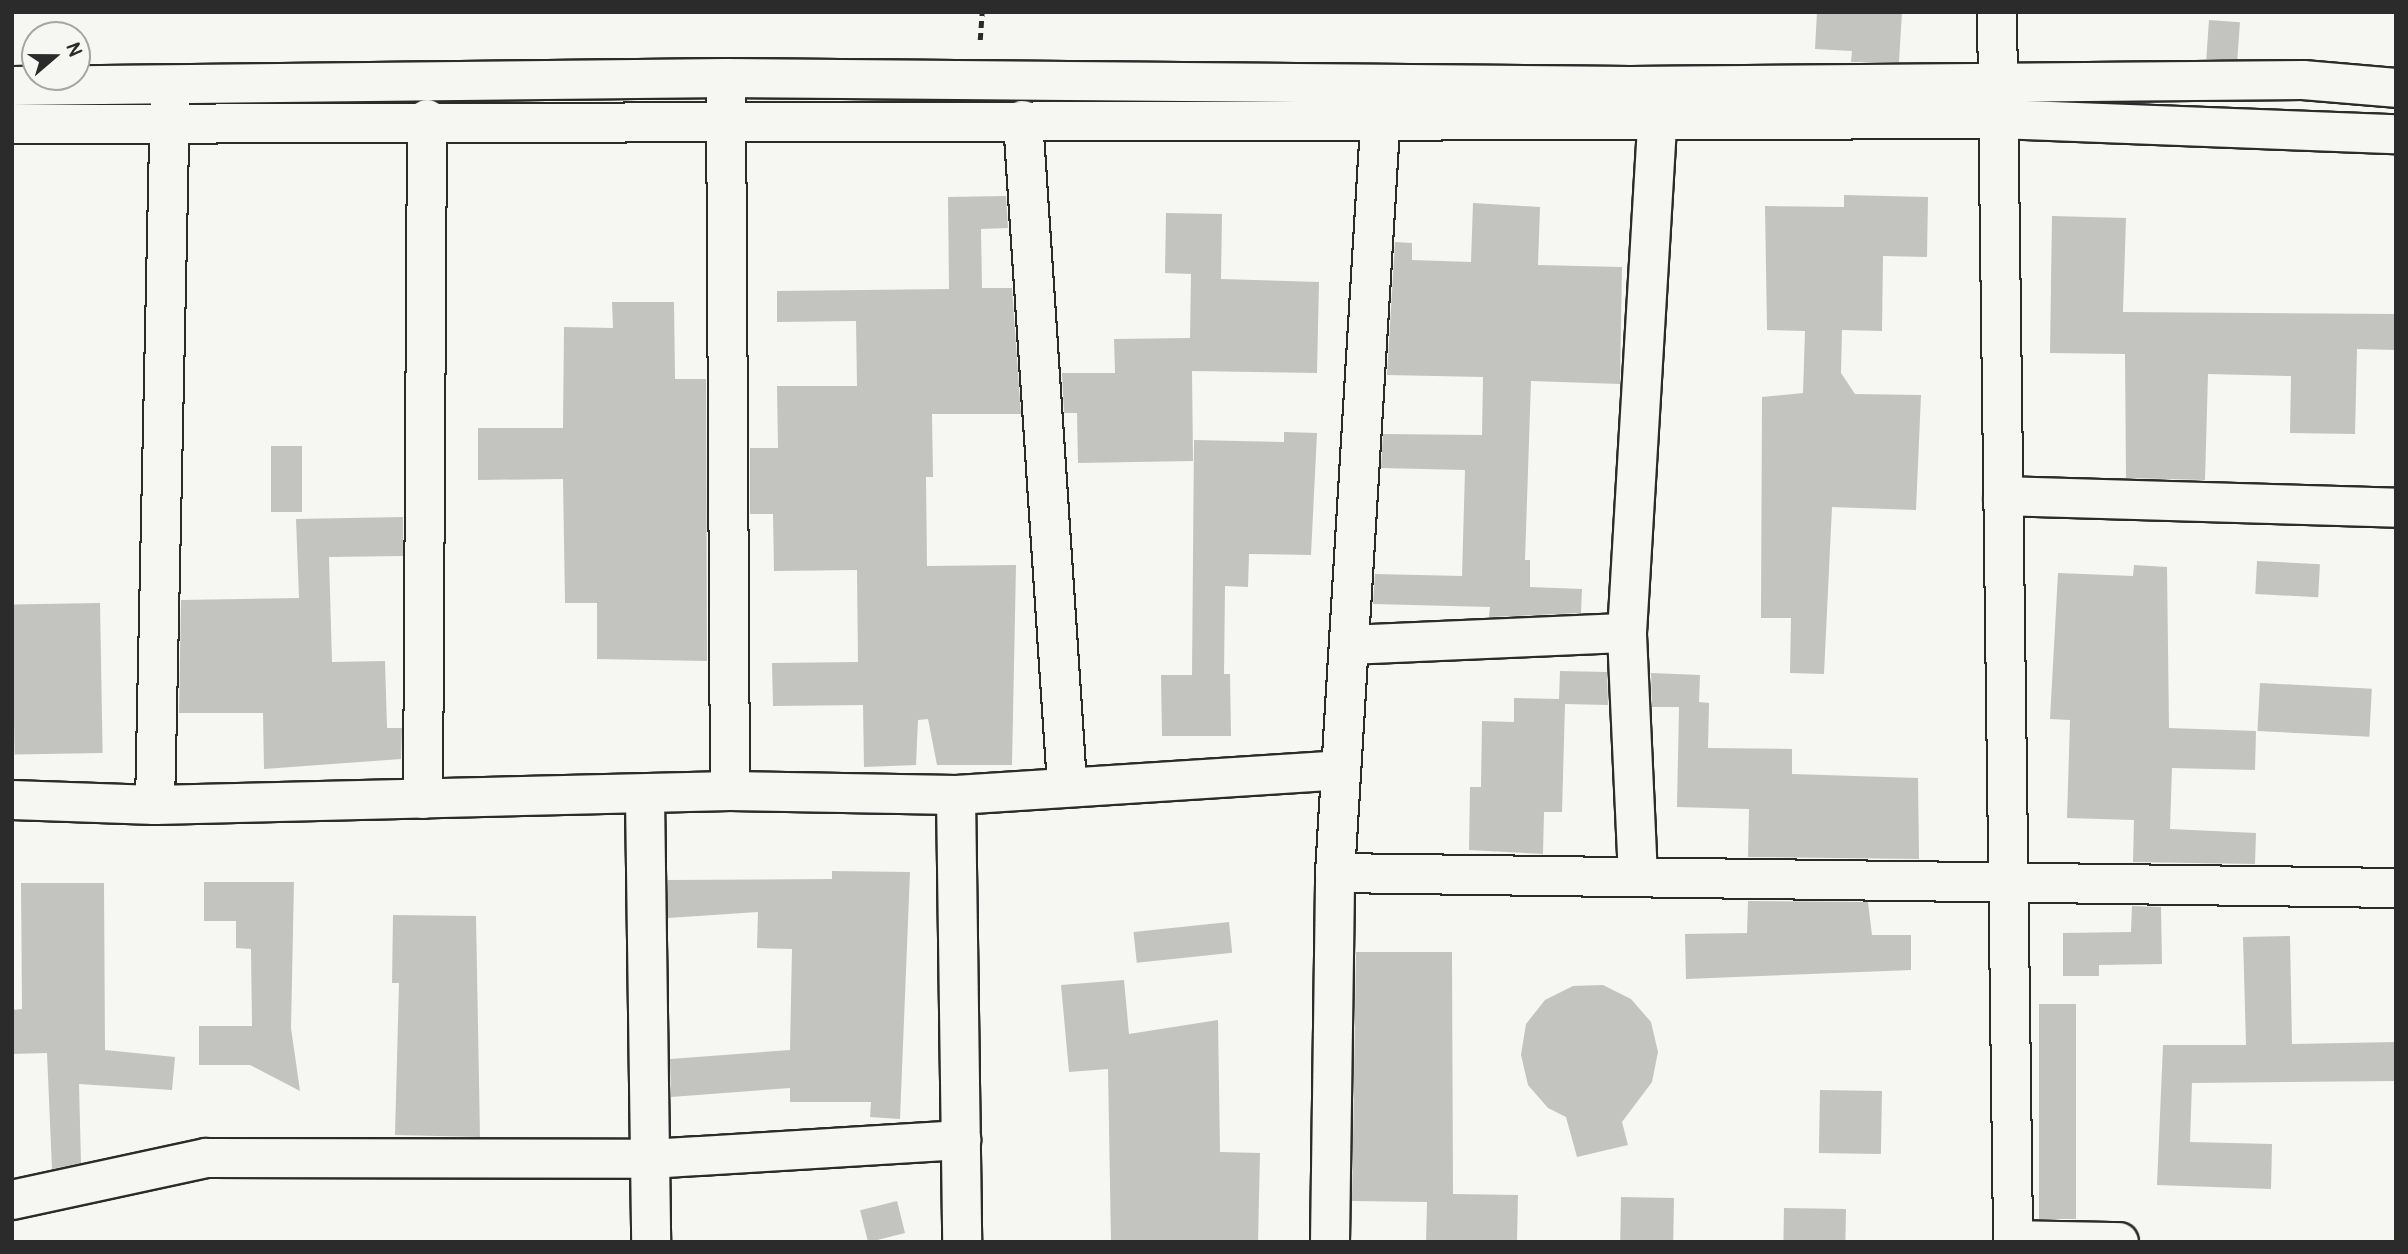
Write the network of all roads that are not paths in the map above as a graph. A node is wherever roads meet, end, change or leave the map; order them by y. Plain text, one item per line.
1 (1997, 12) edge
2 (726, 78) junction
3 (1998, 80) junction
4 (12, 86) edge
5 (2396, 88) edge
6 (1382, 102) junction
7 (1658, 102) junction
8 (170, 103) junction
9 (427, 119) junction
10 (727, 119) junction
11 (1998, 119) junction
12 (1023, 120) junction
13 (12, 124) edge
14 (2396, 134) edge
15 (2003, 496) junction
16 (2396, 508) edge
17 (1628, 633) junction
18 (1350, 645) junction
19 (1340, 769) junction
20 (1067, 784) junction
21 (730, 791) junction
22 (956, 795) junction
23 (645, 797) junction
24 (423, 799) junction
25 (12, 800) edge
26 (155, 805) junction
27 (1335, 873) junction
28 (1638, 877) junction
29 (2008, 883) junction
30 (2396, 888) edge
31 (961, 1140) junction
32 (650, 1159) junction
33 (12, 1200) edge
34 (2013, 1241) edge
35 (651, 1242) edge
36 (962, 1242) edge
37 (1330, 1242) edge
38 (2119, 1242) edge

1 - 3 street
2 - 6 street
2 - 8 street
2 - 10 street
3 - 5 street
3 - 7 street
3 - 11 street
4 - 8 street
6 - 7 street
6 - 12 street
6 - 18 street
7 - 11 street
7 - 17 street
8 - 9 street
8 - 13 street
8 - 26 street
9 - 10 street
9 - 24 street
10 - 12 street
10 - 21 street
11 - 14 street
11 - 15 street
12 - 20 street
15 - 16 street
15 - 29 street
17 - 18 street
17 - 28 street
18 - 19 street
19 - 20 street
19 - 27 street
20 - 22 street
21 - 22 street
21 - 23 street
22 - 31 street
23 - 24 street
23 - 32 street
24 - 26 street
25 - 26 street
27 - 28 street
27 - 37 street
28 - 29 street
29 - 30 street
29 - 34 street
31 - 32 street
31 - 36 street
32 - 33 street
32 - 35 street
34 - 38 street

